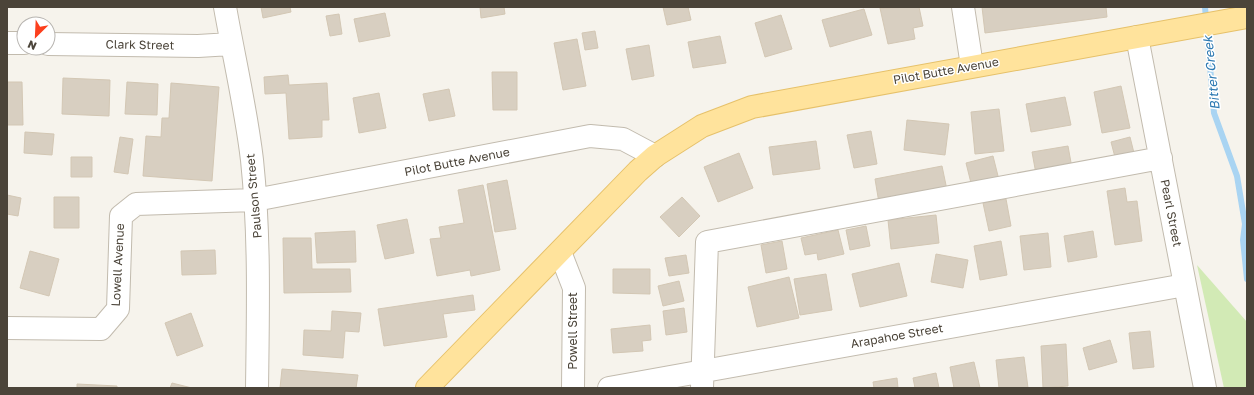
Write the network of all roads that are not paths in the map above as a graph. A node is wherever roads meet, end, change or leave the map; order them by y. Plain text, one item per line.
1 (225, 7) edge
2 (963, 7) edge
3 (1246, 17) edge
4 (1147, 35) junction
5 (56, 44) edge
6 (231, 44) junction
7 (972, 66) junction
8 (655, 156) junction
9 (1161, 158) junction
10 (255, 200) junction
11 (560, 252) junction
12 (1185, 285) junction
13 (7, 328) edge
14 (702, 380) edge
15 (258, 388) edge
16 (427, 388) edge
17 (573, 388) edge
18 (609, 388) edge
19 (1205, 388) edge

1 - 6 street, Paulson Street
2 - 7 street
3 - 4 main road, Pilot Butte Avenue
4 - 7 main road, Pilot Butte Avenue
4 - 9 street, Pearl Street
5 - 6 street, Clark Street
6 - 10 street, Paulson Street
7 - 8 main road, Pilot Butte Avenue
8 - 10 street, Pilot Butte Avenue
8 - 11 main road, Pilot Butte Avenue
9 - 12 street, Pearl Street
9 - 14 street
10 - 13 street, Lowell Avenue
10 - 15 street, Paulson Street
11 - 16 main road, Pilot Butte Avenue
11 - 17 street, Powell Street
12 - 14 street, Arapahoe Street
12 - 19 street, Pearl Street
14 - 18 street, Arapahoe Street

